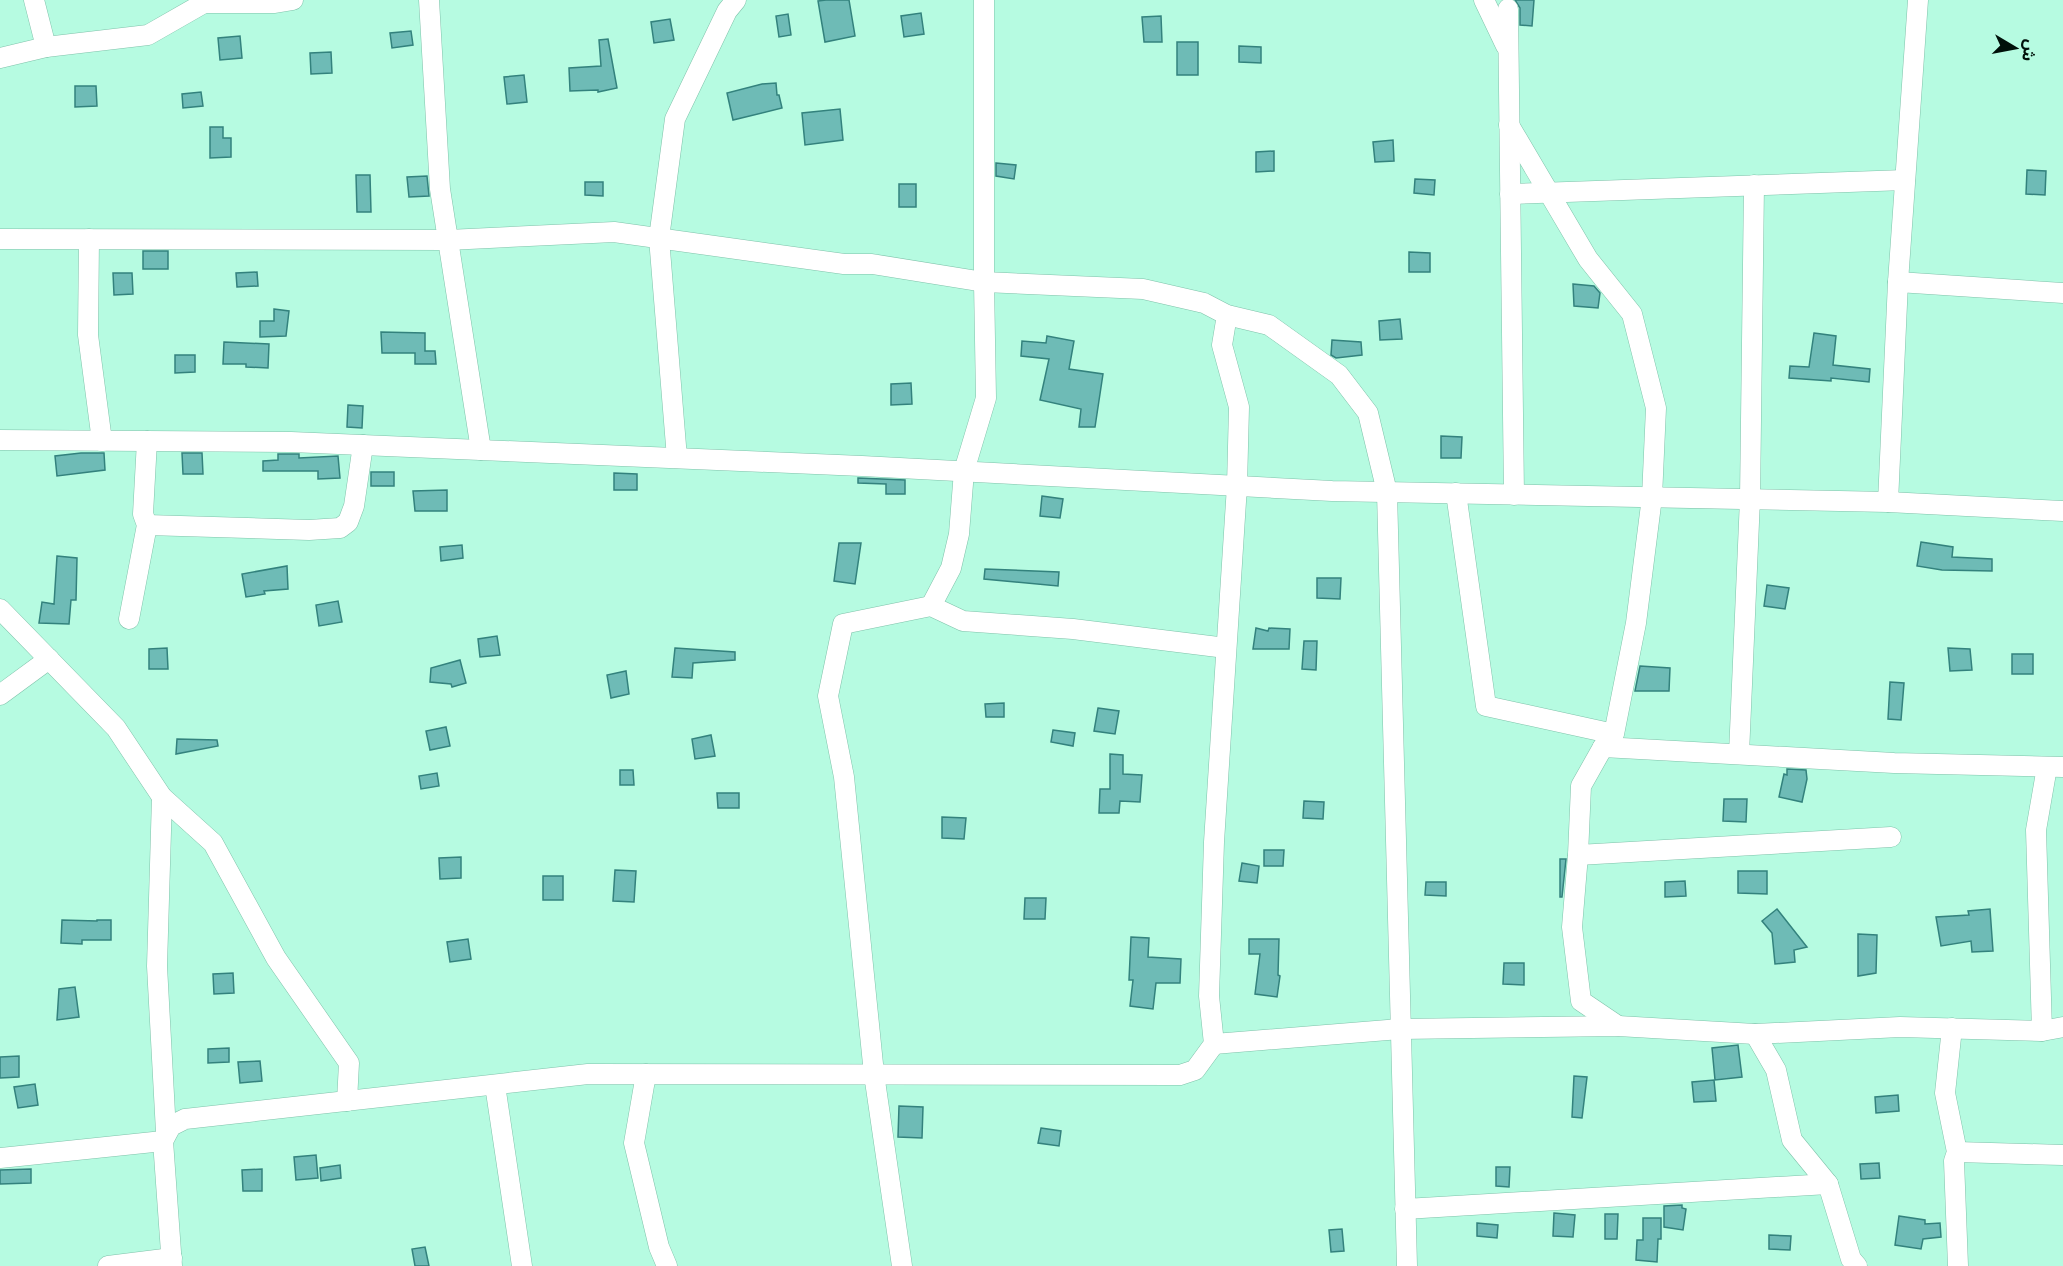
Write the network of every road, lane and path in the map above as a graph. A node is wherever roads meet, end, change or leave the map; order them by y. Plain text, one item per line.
1 (34, 0) edge
2 (293, 0) edge
3 (429, 0) edge
4 (736, 0) edge
5 (984, 0) edge
6 (1484, 0) edge
7 (204, 1) edge
8 (1922, 3) edge
9 (1508, 9) dead end
10 (46, 47) junction
11 (1508, 52) junction
12 (0, 58) edge
13 (1509, 125) junction
14 (1905, 180) junction
15 (1754, 185) junction
16 (1549, 193) junction
17 (1510, 194) junction
18 (659, 238) junction
19 (0, 239) edge
20 (89, 239) junction
21 (448, 240) junction
22 (984, 282) junction
23 (1898, 282) junction
24 (2063, 293) edge
25 (1227, 315) junction
26 (0, 440) edge
27 (102, 441) junction
28 (147, 441) junction
29 (363, 445) junction
30 (481, 450) junction
31 (677, 458) junction
32 (964, 471) junction
33 (1237, 486) junction
34 (1387, 492) junction
35 (1456, 493) junction
36 (1514, 495) junction
37 (1652, 497) junction
38 (1750, 499) junction
39 (1888, 502) junction
40 (2063, 511) edge
41 (147, 525) junction
42 (931, 606) junction
43 (0, 609) edge
44 (129, 619) dead end
45 (1226, 648) junction
46 (49, 659) junction
47 (0, 695) edge
48 (1609, 741) junction
49 (1738, 754) junction
50 (2055, 767) edge
51 (162, 797) junction
52 (1891, 837) dead end
53 (1578, 855) junction
54 (1618, 1026) junction
55 (1952, 1028) junction
56 (2063, 1028) edge
57 (1400, 1029) junction
58 (2042, 1031) junction
59 (1755, 1034) junction
60 (1214, 1044) junction
61 (646, 1074) junction
62 (874, 1074) junction
63 (495, 1084) junction
64 (347, 1101) junction
65 (165, 1136) junction
66 (1957, 1152) junction
67 (2063, 1155) edge
68 (0, 1158) edge
69 (1828, 1184) junction
70 (1405, 1209) junction
71 (172, 1262) edge
72 (108, 1266) edge
73 (522, 1266) edge
74 (667, 1266) edge
75 (902, 1266) edge
76 (1407, 1266) edge
77 (1857, 1266) edge
78 (1958, 1266) edge

1 - 10 street
2 - 7 street
3 - 21 street
4 - 18 street
5 - 22 street
6 - 11 street
7 - 10 street
8 - 14 street
9 - 11 street
10 - 12 street
11 - 13 street
13 - 16 street
13 - 17 street
14 - 15 street
14 - 23 street
15 - 16 street
15 - 38 street
16 - 17 street
16 - 37 street
17 - 36 street
18 - 21 street
18 - 22 street
18 - 31 street
19 - 20 street
20 - 21 street
20 - 27 street
21 - 30 street
22 - 25 street
22 - 32 street
23 - 24 street
23 - 39 street
25 - 33 street
25 - 34 street
26 - 27 street
27 - 28 street
28 - 29 street
28 - 41 street
29 - 30 street
29 - 41 street
30 - 31 street
31 - 32 street
32 - 33 street
32 - 42 street
33 - 34 street
33 - 45 street
34 - 35 street
34 - 57 street
35 - 36 street
35 - 48 street
36 - 37 street
37 - 38 street
37 - 48 street
38 - 39 street
38 - 49 street
39 - 40 street
41 - 44 street
42 - 45 street
42 - 62 street
43 - 46 street
45 - 60 street
46 - 47 street
46 - 51 street
48 - 49 street
48 - 53 street
49 - 50 street
50 - 58 street
51 - 64 street
51 - 65 street
52 - 53 street
53 - 54 street
54 - 57 street
54 - 59 street
55 - 58 street
55 - 59 street
55 - 66 street
56 - 58 street
57 - 60 street
57 - 70 street
59 - 69 street
60 - 62 street
61 - 62 street
61 - 63 street
61 - 74 street
62 - 75 street
63 - 64 street
63 - 73 street
64 - 65 street
65 - 68 street
65 - 71 street
66 - 67 street
66 - 78 street
69 - 70 street
69 - 77 street
70 - 76 street
71 - 72 street

